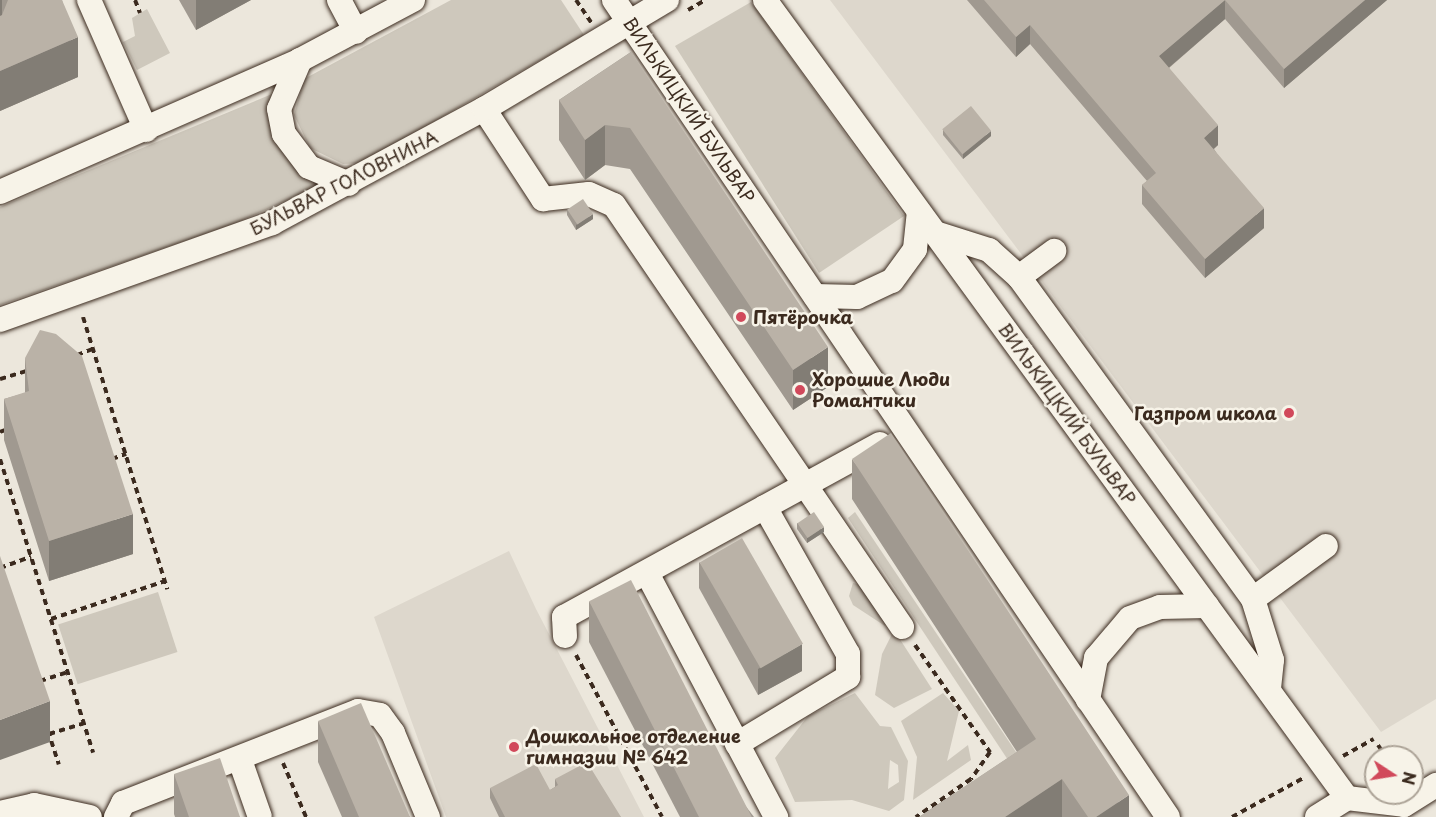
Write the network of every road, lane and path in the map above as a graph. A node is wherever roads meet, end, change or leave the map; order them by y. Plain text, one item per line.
1 (89, 0) edge
2 (135, 0) edge
3 (339, 0) edge
4 (413, 0) edge
5 (576, 0) edge
6 (614, 0) edge
7 (667, 0) edge
8 (765, 0) edge
9 (140, 14) dead end
10 (629, 22) junction
11 (596, 30) dead end
12 (356, 32) junction
13 (300, 60) junction
14 (484, 109) junction
15 (146, 130) junction
16 (349, 184) junction
17 (0, 192) edge
18 (919, 212) junction
19 (935, 232) junction
20 (1054, 251) dead end
21 (1020, 277) junction
22 (815, 296) junction
23 (84, 317) dead end
24 (0, 320) edge
25 (93, 350) junction
26 (75, 355) junction
27 (64, 359) edge
28 (78, 366) edge
29 (32, 369) edge
30 (0, 379) edge
31 (17, 426) edge
32 (905, 429) junction
33 (0, 432) edge
34 (105, 450) edge
35 (126, 454) junction
36 (0, 459) edge
37 (807, 483) junction
38 (765, 507) junction
39 (1326, 546) dead end
40 (31, 557) junction
41 (0, 567) edge
42 (648, 575) junction
43 (165, 581) junction
44 (167, 589) dead end
45 (1253, 599) junction
46 (1207, 606) junction
47 (51, 619) junction
48 (902, 627) joint
49 (566, 636) joint
50 (68, 672) junction
51 (32, 684) edge
52 (1269, 690) junction
53 (1088, 700) junction
54 (84, 723) junction
55 (46, 724) edge
56 (49, 734) junction
57 (1374, 739) dead end
58 (737, 744) junction
59 (276, 746) junction
60 (93, 753) dead end
61 (1342, 757) dead end
62 (240, 760) junction
63 (59, 764) dead end
64 (1311, 774) dead end
65 (1436, 785) edge
66 (1347, 798) junction
67 (0, 813) edge
68 (90, 817) edge
69 (116, 817) edge
70 (260, 817) edge
71 (306, 817) edge
72 (428, 817) edge
73 (662, 817) edge
74 (776, 817) edge
75 (916, 817) edge
76 (1168, 817) edge
77 (1232, 817) edge
78 (1317, 817) edge

1 - 15 street
2 - 9 path
3 - 12 street
4 - 12 street
5 - 11 path
6 - 10 street, ВИЛЬКИЦКИЙ БУЛЬВАР
7 - 10 street, БУЛЬВАР ГОЛОВНИНА
8 - 18 street, ВИЛЬКИЦКИЙ БУЛЬВАР
10 - 14 street, БУЛЬВАР ГОЛОВНИНА
10 - 22 street, ВИЛЬКИЦКИЙ БУЛЬВАР
12 - 13 street
13 - 15 street
13 - 16 street
14 - 16 street, БУЛЬВАР ГОЛОВНИНА
14 - 37 street
15 - 17 street
16 - 24 street, БУЛЬВАР ГОЛОВНИНА
18 - 19 street, ВИЛЬКИЦКИЙ БУЛЬВАР
18 - 22 street
19 - 21 street
19 - 46 street, ВИЛЬКИЦКИЙ БУЛЬВАР
20 - 21 street
21 - 45 street
22 - 32 street, ВИЛЬКИЦКИЙ БУЛЬВАР
23 - 25 path
25 - 26 path
25 - 35 path
26 - 27 path
26 - 28 path
29 - 30 path
31 - 33 path
32 - 37 street
32 - 53 street, ВИЛЬКИЦКИЙ БУЛЬВАР
34 - 35 path
35 - 43 path
36 - 40 path
37 - 38 street
37 - 48 street
38 - 42 street
38 - 58 street
39 - 45 street
40 - 41 path
40 - 47 path
42 - 49 street
42 - 58 street
43 - 44 path
43 - 47 path
45 - 52 street
46 - 52 street, ВИЛЬКИЦКИЙ БУЛЬВАР
46 - 53 street
47 - 50 path
48 - 75 path
49 - 73 path
50 - 51 path
50 - 54 path
52 - 66 street, ВИЛЬКИЦКИЙ БУЛЬВАР
53 - 76 street, ВИЛЬКИЦКИЙ БУЛЬВАР
54 - 56 path
54 - 60 path
55 - 56 path
56 - 63 path
57 - 61 path
58 - 74 street
59 - 62 street
59 - 71 path
59 - 72 street
62 - 69 street
62 - 70 street
64 - 77 path
65 - 66 street
66 - 78 street
67 - 68 street

